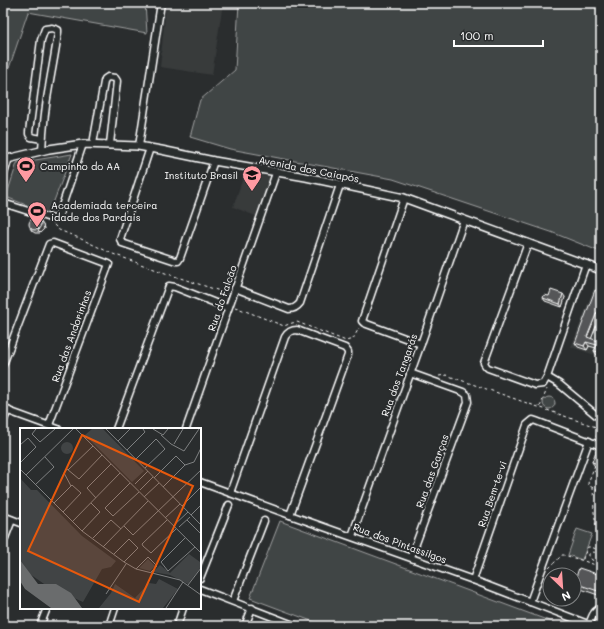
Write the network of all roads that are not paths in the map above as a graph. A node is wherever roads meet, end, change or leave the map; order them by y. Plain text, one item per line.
1 (161, 3) edge
2 (42, 144) junction
3 (83, 144) junction
4 (93, 144) junction
5 (110, 144) junction
6 (139, 146) junction
7 (150, 148) junction
8 (6, 159) edge
9 (214, 161) junction
10 (276, 173) junction
11 (3, 177) edge
12 (340, 185) junction
13 (404, 198) junction
14 (3, 203) edge
15 (464, 220) junction
16 (528, 243) junction
17 (586, 264) junction
18 (601, 270) edge
19 (235, 288) junction
20 (231, 306) junction
21 (421, 344) junction
22 (3, 365) edge
23 (410, 373) junction
24 (549, 378) junction
25 (5, 410) edge
26 (601, 419) edge
27 (3, 422) edge
28 (49, 426) junction
29 (55, 428) edge
30 (116, 428) edge
31 (186, 428) edge
32 (592, 442) junction
33 (601, 445) edge
34 (201, 482) edge
35 (230, 493) junction
36 (229, 505) dead end
37 (290, 515) junction
38 (3, 516) edge
39 (12, 520) junction
40 (264, 521) dead end
41 (20, 522) edge
42 (352, 536) junction
43 (3, 543) edge
44 (411, 557) junction
45 (201, 575) edge
46 (473, 580) junction
47 (201, 589) edge
48 (233, 602) junction
49 (530, 602) junction
50 (252, 608) junction
51 (601, 608) edge
52 (47, 609) edge
53 (115, 609) edge
54 (184, 609) edge
55 (591, 625) edge
56 (40, 626) edge
57 (109, 626) edge
58 (177, 626) edge
59 (245, 626) edge
60 (296, 626) edge

1 - 6 street
2 - 2 street
2 - 3 main road, Avenida dos Caiapós
2 - 8 main road, Avenida dos Caiapós
3 - 4 main road, Avenida dos Caiapós
3 - 14 street
4 - 5 main road, Avenida dos Caiapós
4 - 5 street
5 - 6 main road, Avenida dos Caiapós
6 - 7 main road, Avenida dos Caiapós
7 - 9 main road, Avenida dos Caiapós
7 - 9 street
8 - 11 street
9 - 10 main road, Avenida dos Caiapós
10 - 12 main road, Avenida dos Caiapós
10 - 19 street, Rua do Falcão
12 - 13 main road, Avenida dos Caiapós
12 - 19 street
13 - 15 main road, Avenida dos Caiapós
13 - 21 street
15 - 16 main road, Avenida dos Caiapós
15 - 21 street, Rua dos Tangarás
16 - 17 main road, Avenida dos Caiapós
16 - 24 street
17 - 18 main road, Avenida dos Caiapós
17 - 24 street
19 - 20 street, Rua do Falcão
20 - 30 street
20 - 31 street, Rua do Falcão
21 - 23 street, Rua dos Tangarás
22 - 28 street, Rua das Andorinhas
23 - 42 street, Rua dos Tangarás
23 - 44 street, Rua das Garças
24 - 26 street
25 - 27 street
25 - 28 street
28 - 29 street
32 - 33 street
32 - 46 street, Rua Bem-te-vi
32 - 49 street
34 - 35 street, Rua dos Pintassilgos
35 - 37 street, Rua dos Pintassilgos
35 - 37 street
36 - 45 street
37 - 42 street, Rua dos Pintassilgos
38 - 39 street
39 - 41 street
39 - 43 street
40 - 48 street
42 - 44 street, Rua dos Pintassilgos
44 - 46 street, Rua dos Pintassilgos
46 - 49 street, Rua dos Pintassilgos
47 - 48 street
48 - 50 street
49 - 55 street, Rua dos Pintassilgos
50 - 59 street
50 - 60 street
51 - 55 street
52 - 56 street
53 - 57 street
54 - 58 street

